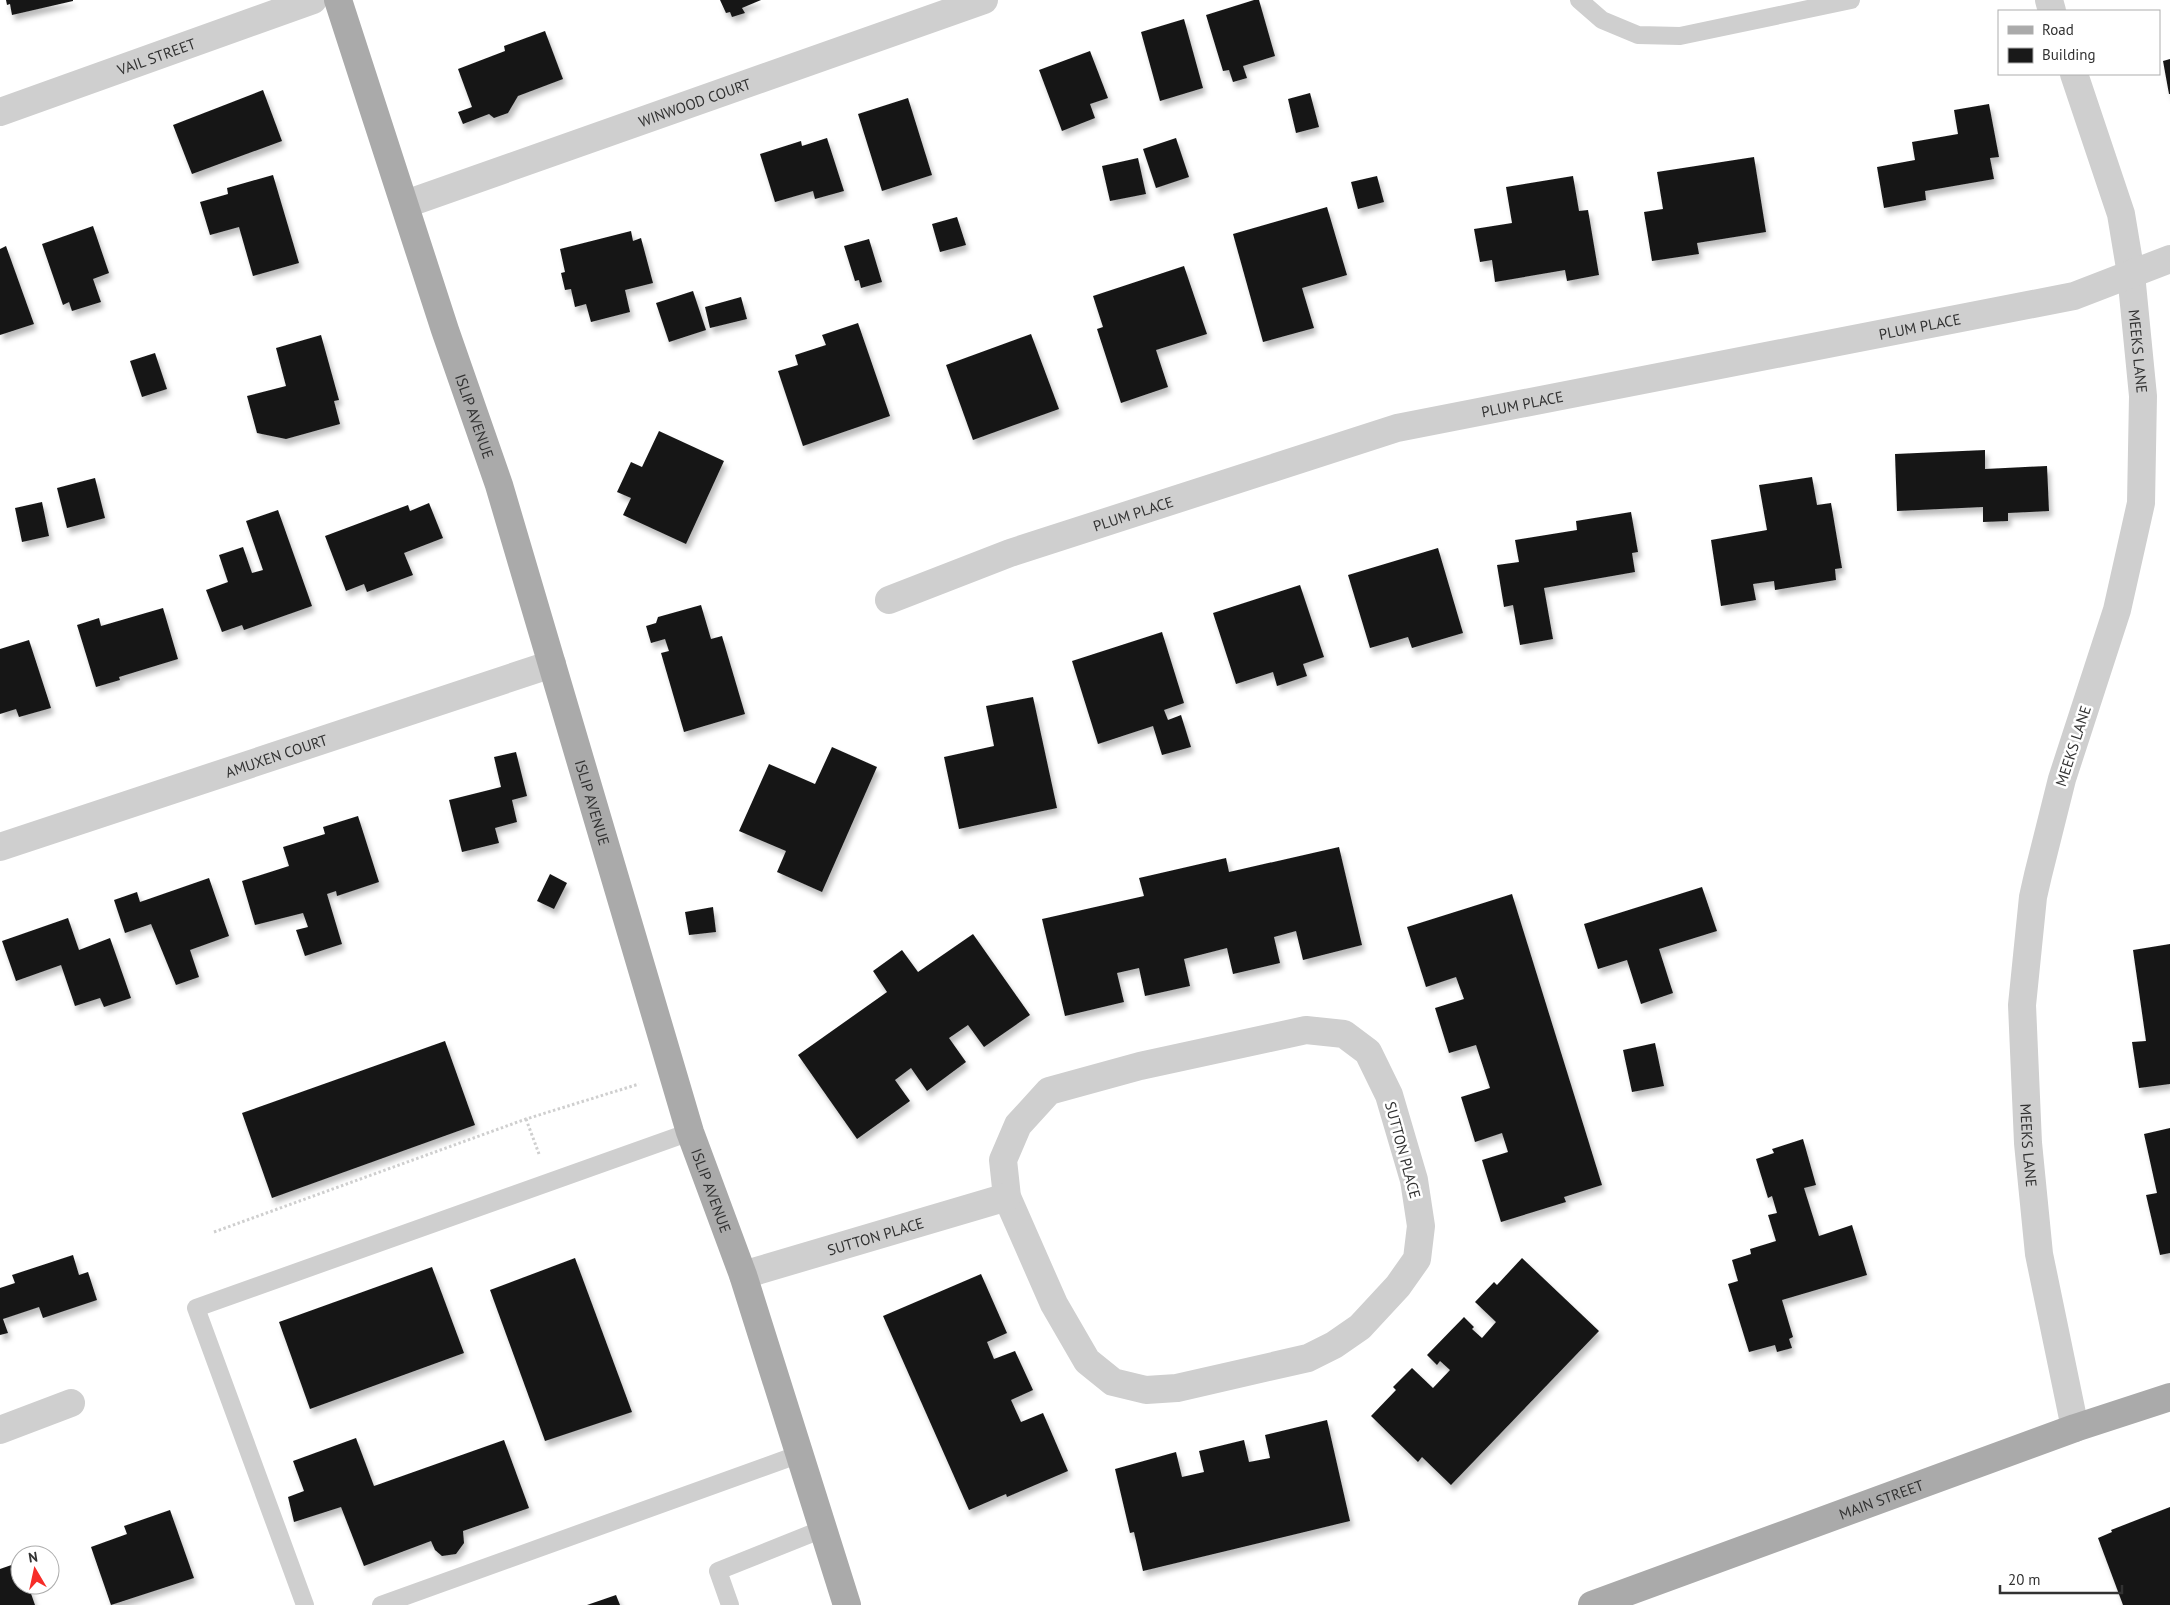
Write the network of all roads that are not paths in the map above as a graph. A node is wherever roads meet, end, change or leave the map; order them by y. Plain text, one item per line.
1 (312, 0) edge
2 (338, 0) edge
3 (984, 0) edge
4 (1579, 0) edge
5 (1851, 0) edge
6 (2074, 75) edge
7 (0, 112) edge
8 (406, 204) junction
9 (2170, 260) edge
10 (2131, 274) junction
11 (889, 600) dead end
12 (552, 664) junction
13 (0, 847) edge
14 (690, 1132) junction
15 (1007, 1197) junction
16 (743, 1275) junction
17 (2170, 1397) edge
18 (72, 1403) dead end
19 (2075, 1428) junction
20 (0, 1430) edge
21 (800, 1454) junction
22 (823, 1529) junction
23 (305, 1605) edge
24 (381, 1605) edge
25 (730, 1605) edge
26 (847, 1605) edge
27 (1594, 1605) edge

1 - 7 street, VAIL STREET
2 - 8 main road, ISLIP AVENUE
3 - 8 street, WINWOOD COURT
4 - 5 lane
6 - 10 street, MEEKS LANE
8 - 12 main road, ISLIP AVENUE
9 - 10 street, PLUM PLACE
10 - 11 street, PLUM PLACE
10 - 19 street, MEEKS LANE
12 - 13 street, AMUXEN COURT
12 - 14 main road, ISLIP AVENUE
14 - 16 main road, ISLIP AVENUE
14 - 23 lane
15 - 15 street, SUTTON PLACE
15 - 16 street, SUTTON PLACE
16 - 21 main road, ISLIP AVENUE
17 - 19 main road, MAIN STREET
18 - 20 street
19 - 27 main road, MAIN STREET
21 - 22 main road, ISLIP AVENUE
21 - 24 lane
22 - 25 lane
22 - 26 main road, ISLIP AVENUE

